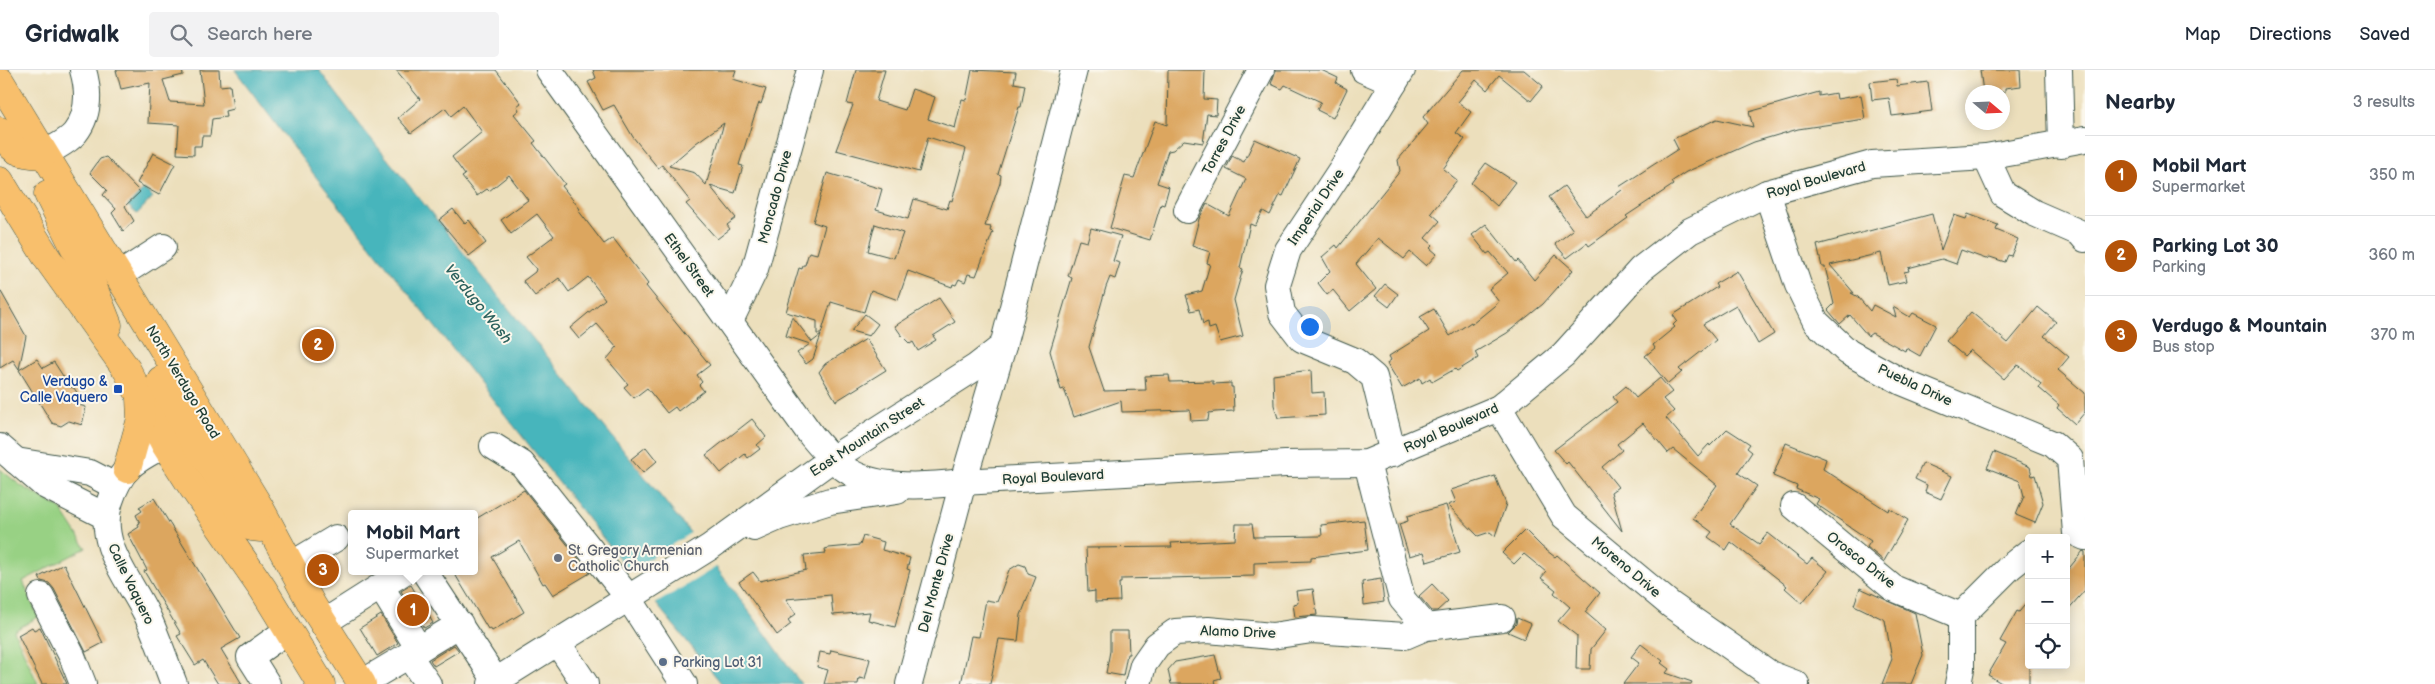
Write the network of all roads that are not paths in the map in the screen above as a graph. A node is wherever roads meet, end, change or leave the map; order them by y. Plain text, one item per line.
1 (83, 70) edge
2 (549, 70) edge
3 (810, 70) edge
4 (1074, 70) edge
5 (1261, 70) edge
6 (1364, 70) edge
7 (2059, 70) edge
8 (1398, 76) edge
9 (0, 81) edge
10 (0, 131) edge
11 (2073, 142) edge
12 (43, 155) junction
13 (1986, 157) junction
14 (0, 181) edge
15 (1767, 193) junction
16 (1187, 210) dead end
17 (2085, 239) edge
18 (163, 248) dead end
19 (125, 286) junction
20 (730, 321) junction
21 (1004, 346) junction
22 (127, 370) junction
23 (139, 394) junction
24 (1498, 408) junction
25 (177, 439) junction
26 (493, 446) dead end
27 (7, 454) edge
28 (1393, 454) junction
29 (832, 458) junction
30 (1367, 463) junction
31 (121, 478) junction
32 (963, 482) junction
33 (922, 487) junction
34 (1794, 506) dead end
35 (105, 516) junction
36 (272, 530) junction
37 (2073, 536) edge
38 (336, 538) dead end
39 (710, 547) junction
40 (2025, 555) edge
41 (290, 565) junction
42 (399, 575) edge
43 (427, 575) edge
44 (380, 587) junction
45 (633, 594) junction
46 (41, 596) dead end
47 (1961, 616) junction
48 (1502, 618) dead end
49 (323, 623) junction
50 (460, 624) junction
51 (1426, 628) junction
52 (288, 630) junction
53 (557, 642) junction
54 (414, 652) junction
55 (494, 682) edge
56 (362, 683) edge
57 (82, 684) edge
58 (174, 684) edge
59 (267, 684) edge
60 (321, 684) edge
61 (428, 684) edge
62 (585, 684) edge
63 (684, 684) edge
64 (909, 684) edge
65 (1138, 684) edge
66 (1796, 684) edge
67 (1958, 684) edge

1 - 12 street
2 - 20 street, Ethel Street
3 - 20 street, Moncado Drive
4 - 21 street
5 - 16 street, Torres Drive
6 - 8 street
7 - 11 street
8 - 28 street, Imperial Drive
9 - 12 main road, North Verdugo Road
10 - 12 main road
11 - 13 street, Royal Boulevard
12 - 19 main road, North Verdugo Road
12 - 22 main road
13 - 15 street, Royal Boulevard
13 - 17 street
14 - 22 main road
15 - 24 street, Royal Boulevard
15 - 37 street, Puebla Drive
18 - 19 street
19 - 25 main road
19 - 36 main road, North Verdugo Road
20 - 29 street, Ethel Street
21 - 29 street, East Mountain Street
21 - 32 street, Del Monte Drive
22 - 23 main road
23 - 25 main road
23 - 31 main road
24 - 28 street, Royal Boulevard
24 - 66 street, Moreno Drive
25 - 31 street
25 - 36 main road
25 - 52 main road
26 - 45 street
27 - 31 street
27 - 35 street
28 - 30 street, Royal Boulevard
29 - 33 street, Royal Boulevard
29 - 39 street, East Mountain Street
30 - 32 street, Royal Boulevard
30 - 51 street
31 - 35 street, Calle Vaquero
32 - 33 street, Royal Boulevard
32 - 64 street, Del Monte Drive
33 - 39 street
34 - 47 street, Orosco Drive
35 - 58 street, Calle Vaquero
36 - 41 main road, North Verdugo Road
38 - 41 street
39 - 45 street, East Mountain Street
40 - 47 street
41 - 49 main road, North Verdugo Road
42 - 44 street
43 - 50 street
44 - 49 street
44 - 54 street
45 - 53 street, East Mountain Street
45 - 63 street
46 - 57 street
47 - 67 street
48 - 51 street, Alamo Drive
49 - 56 main road, North Verdugo Road
50 - 54 street
50 - 55 street
51 - 65 street, Alamo Drive
52 - 59 street
52 - 60 main road
53 - 55 street, East Mountain Street
53 - 62 street
54 - 56 street
54 - 61 street

